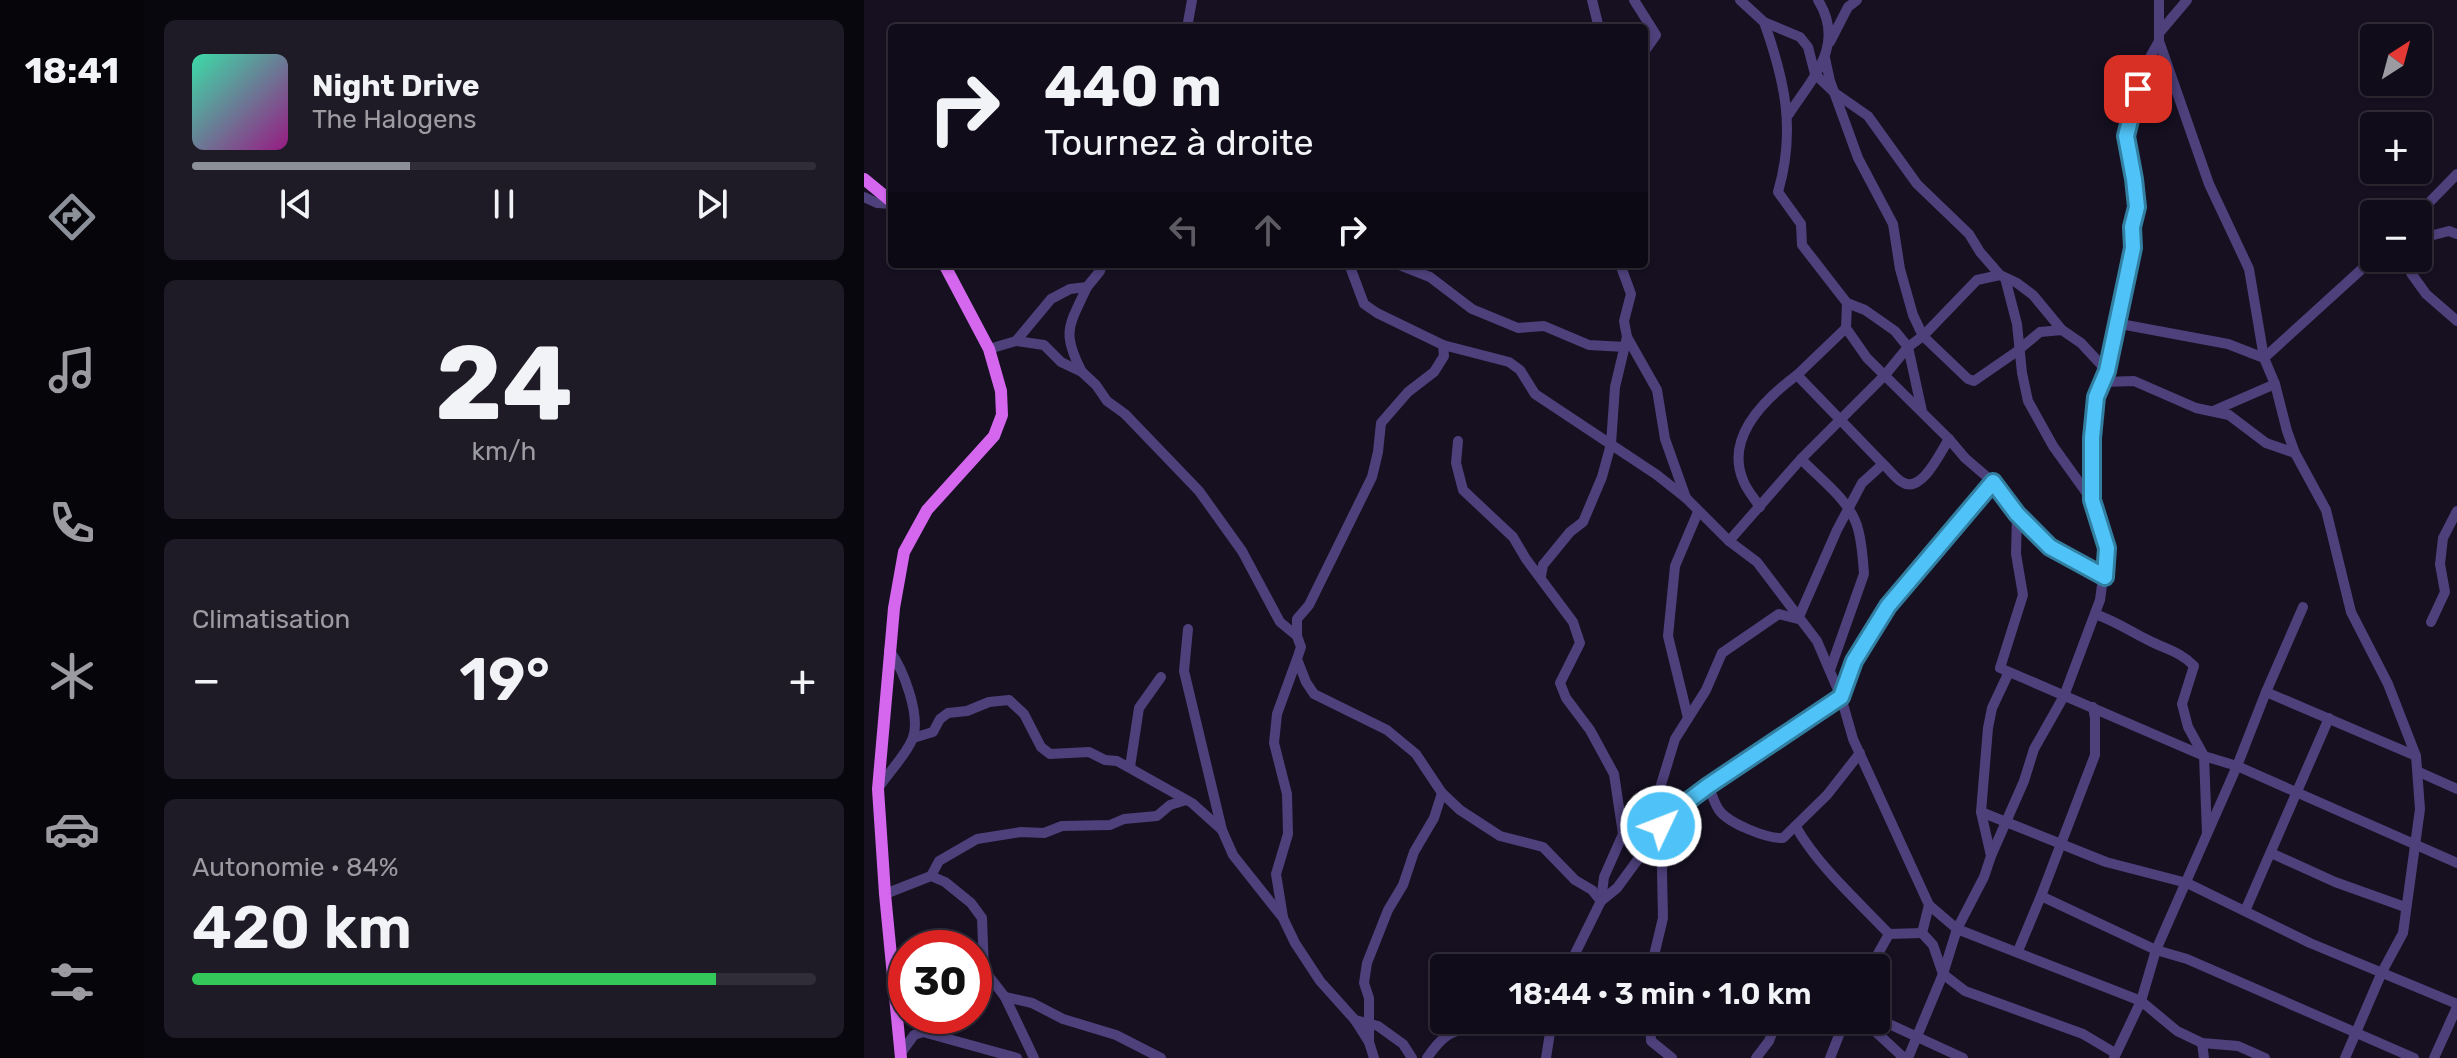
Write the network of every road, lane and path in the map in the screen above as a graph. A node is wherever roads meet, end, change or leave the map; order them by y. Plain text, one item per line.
1 (1192, 0) edge
2 (1592, 0) edge
3 (1634, 0) edge
4 (1740, 0) edge
5 (1818, 0) edge
6 (1857, 0) edge
7 (2187, 0) edge
8 (2158, 2) edge
9 (1764, 22) junction
10 (1188, 24) edge
11 (1596, 24) edge
12 (2159, 37) junction
13 (1830, 42) junction
14 (1648, 46) edge
15 (1825, 58) junction
16 (1815, 74) junction
17 (1835, 93) junction
18 (1789, 114) junction
19 (2457, 174) edge
20 (864, 179) edge
21 (864, 200) edge
22 (888, 200) edge
23 (2432, 200) edge
24 (888, 203) edge
25 (2457, 234) edge
26 (2432, 235) edge
27 (946, 268) edge
28 (1101, 268) edge
29 (1350, 268) edge
30 (1407, 268) edge
31 (1621, 268) edge
32 (2360, 272) edge
33 (2411, 272) edge
34 (2002, 276) junction
35 (1087, 287) junction
36 (1847, 303) junction
37 (2457, 321) edge
38 (2115, 323) junction
39 (1846, 328) junction
40 (2062, 330) junction
41 (1923, 336) junction
42 (1016, 341) junction
43 (1626, 342) junction
44 (1443, 345) junction
45 (1908, 347) junction
46 (989, 349) junction
47 (2019, 350) junction
48 (2264, 358) junction
49 (1082, 372) junction
50 (1797, 375) junction
51 (1885, 375) junction
52 (2106, 377) junction
53 (2275, 384) junction
54 (2213, 411) junction
55 (1922, 414) junction
56 (1840, 419) junction
57 (1949, 439) junction
58 (1458, 441) dead end
59 (1611, 444) junction
60 (2295, 453) junction
61 (1801, 459) junction
62 (1883, 464) junction
63 (1993, 482) junction
64 (1686, 498) junction
65 (2092, 500) junction
66 (1760, 507) junction
67 (1849, 508) junction
68 (2457, 511) edge
69 (1698, 512) junction
70 (2017, 514) junction
71 (1729, 541) junction
72 (1541, 576) junction
73 (2105, 577) junction
74 (2303, 607) dead end
75 (2095, 614) junction
76 (1798, 619) junction
77 (2431, 622) dead end
78 (1188, 629) dead end
79 (1297, 636) junction
80 (889, 650) junction
81 (1297, 659) junction
82 (1830, 670) junction
83 (2008, 674) junction
84 (1161, 677) dead end
85 (2266, 692) junction
86 (2064, 696) junction
87 (1841, 697) junction
88 (2093, 707) junction
89 (1688, 718) junction
90 (2329, 718) junction
91 (913, 738) junction
92 (1860, 753) junction
93 (2204, 756) junction
94 (2416, 756) junction
95 (2237, 766) junction
96 (1130, 767) junction
97 (2419, 772) junction
98 (1708, 786) junction
99 (878, 789) junction
100 (2457, 789) edge
101 (1442, 793) junction
102 (2296, 794) junction
103 (1186, 800) junction
104 (1981, 812) junction
105 (1672, 813) junction
106 (2004, 823) junction
107 (1661, 826) junction
108 (1796, 827) junction
109 (1222, 830) junction
110 (2207, 837) junction
111 (2062, 846) junction
112 (2416, 846) junction
113 (2271, 853) junction
114 (1991, 856) junction
115 (2457, 863) edge
116 (931, 876) junction
117 (2187, 883) junction
118 (885, 894) junction
119 (2041, 896) junction
120 (1601, 901) junction
121 (1929, 905) junction
122 (2405, 907) junction
123 (2245, 911) junction
124 (1283, 918) junction
125 (1957, 929) junction
126 (892, 930) edge
127 (982, 930) edge
128 (1922, 933) junction
129 (1889, 934) junction
130 (2156, 950) junction
131 (2018, 951) junction
132 (1575, 954) edge
133 (1654, 954) edge
134 (1878, 954) edge
135 (2382, 972) junction
136 (1943, 974) junction
137 (992, 980) edge
138 (1005, 997) junction
139 (2141, 1001) junction
140 (2457, 1006) edge
141 (1355, 1020) junction
142 (1369, 1023) junction
143 (1890, 1024) edge
144 (901, 1034) edge
145 (1449, 1034) edge
146 (1550, 1034) edge
147 (1651, 1034) edge
148 (1772, 1034) edge
149 (1839, 1034) edge
150 (1879, 1034) edge
151 (2354, 1034) junction
152 (1916, 1036) junction
153 (1369, 1042) junction
154 (2202, 1043) junction
155 (901, 1056) edge
156 (2114, 1056) edge
157 (1036, 1057) edge
158 (1156, 1057) edge
159 (1017, 1058) edge
160 (1374, 1058) edge
161 (1412, 1058) edge
162 (1427, 1058) edge
163 (1546, 1058) edge
164 (1672, 1058) edge
165 (1756, 1058) edge
166 (1830, 1058) edge
167 (1906, 1058) edge
168 (1963, 1058) edge
169 (2204, 1058) edge
170 (2265, 1058) edge
171 (2345, 1058) edge
172 (2414, 1058) edge
173 (2434, 1058) edge

1 - 10 street
2 - 11 street
3 - 14 street
4 - 9 street
5 - 13 street
6 - 13 street
7 - 12 street
8 - 12 street
9 - 16 street
9 - 18 street
12 - 38 street
12 - 48 street
13 - 15 street
15 - 16 street
15 - 17 street
16 - 17 street
16 - 18 street
17 - 34 street
17 - 41 street
18 - 36 street
19 - 23 street
20 - 22 main road
21 - 24 street
25 - 26 street
27 - 46 main road
28 - 35 street
29 - 44 street
30 - 43 street
31 - 43 street
32 - 48 street
33 - 37 street
34 - 40 street
34 - 41 street
34 - 47 street
35 - 42 street
35 - 49 street
36 - 39 street
36 - 45 street
38 - 48 street
38 - 52 street
39 - 50 street
39 - 51 street
40 - 47 street
40 - 52 street
41 - 45 street
41 - 47 street
42 - 46 street
42 - 49 street
43 - 59 street
43 - 64 street
44 - 59 street
44 - 79 street
45 - 51 street
45 - 55 street
46 - 80 main road
47 - 65 street
48 - 53 street
49 - 79 street
50 - 56 street
50 - 66 street
51 - 55 street
51 - 56 street
52 - 54 street
52 - 65 street
53 - 54 street
53 - 60 street
54 - 60 street
55 - 57 street
56 - 61 street
56 - 62 street
57 - 62 street
57 - 63 street
58 - 72 street
59 - 64 street
59 - 72 street
60 - 94 street
61 - 66 street
61 - 67 street
62 - 67 street
63 - 70 street
63 - 87 street
64 - 69 street
65 - 73 street
66 - 71 street
67 - 76 street
67 - 82 street
68 - 77 street
69 - 71 street
69 - 89 street
70 - 73 street
70 - 83 street
71 - 76 street
72 - 120 street
73 - 75 street
74 - 85 street
75 - 86 street
75 - 93 street
76 - 82 street
76 - 89 street
78 - 109 street
79 - 81 street
80 - 91 street
80 - 99 main road
81 - 101 street
81 - 124 street
82 - 87 street
83 - 86 street
83 - 104 street
84 - 96 street
85 - 90 street
85 - 95 street
86 - 88 street
86 - 106 street
87 - 92 street
87 - 98 street
88 - 93 street
88 - 111 street
89 - 105 street
90 - 94 street
90 - 102 street
91 - 96 street
91 - 99 street
92 - 108 street
92 - 121 street
93 - 95 street
93 - 110 street
94 - 97 street
95 - 102 street
95 - 110 street
96 - 103 street
97 - 100 street
97 - 112 street
98 - 105 street
98 - 108 street
99 - 118 main road
101 - 120 street
101 - 142 street
102 - 112 street
102 - 113 street
103 - 109 street
103 - 116 street
104 - 106 street
104 - 114 street
105 - 107 street
106 - 111 street
106 - 114 street
107 - 120 street
107 - 133 street
108 - 129 street
109 - 124 street
110 - 117 street
111 - 117 street
111 - 119 street
112 - 115 street
112 - 122 street
113 - 122 street
113 - 123 street
114 - 125 street
116 - 118 street
116 - 127 street
117 - 123 street
117 - 130 street
118 - 126 main road
119 - 130 street
119 - 131 street
120 - 132 street
121 - 125 street
121 - 128 street
122 - 135 street
123 - 135 street
124 - 141 street
125 - 131 street
125 - 136 street
128 - 129 street
128 - 136 street
129 - 134 street
130 - 139 street
130 - 151 street
131 - 139 street
135 - 140 street
135 - 151 street
136 - 152 street
136 - 156 street
137 - 138 street
138 - 157 street
138 - 158 street
139 - 154 street
139 - 156 street
140 - 173 street
141 - 142 street
141 - 153 street
142 - 153 street
142 - 161 street
143 - 152 street
144 - 155 main road
145 - 162 street
146 - 163 street
147 - 164 street
148 - 165 street
149 - 166 street
150 - 167 street
151 - 171 street
151 - 172 street
152 - 167 street
152 - 168 street
153 - 160 street
154 - 169 street
154 - 170 street
155 - 159 street

